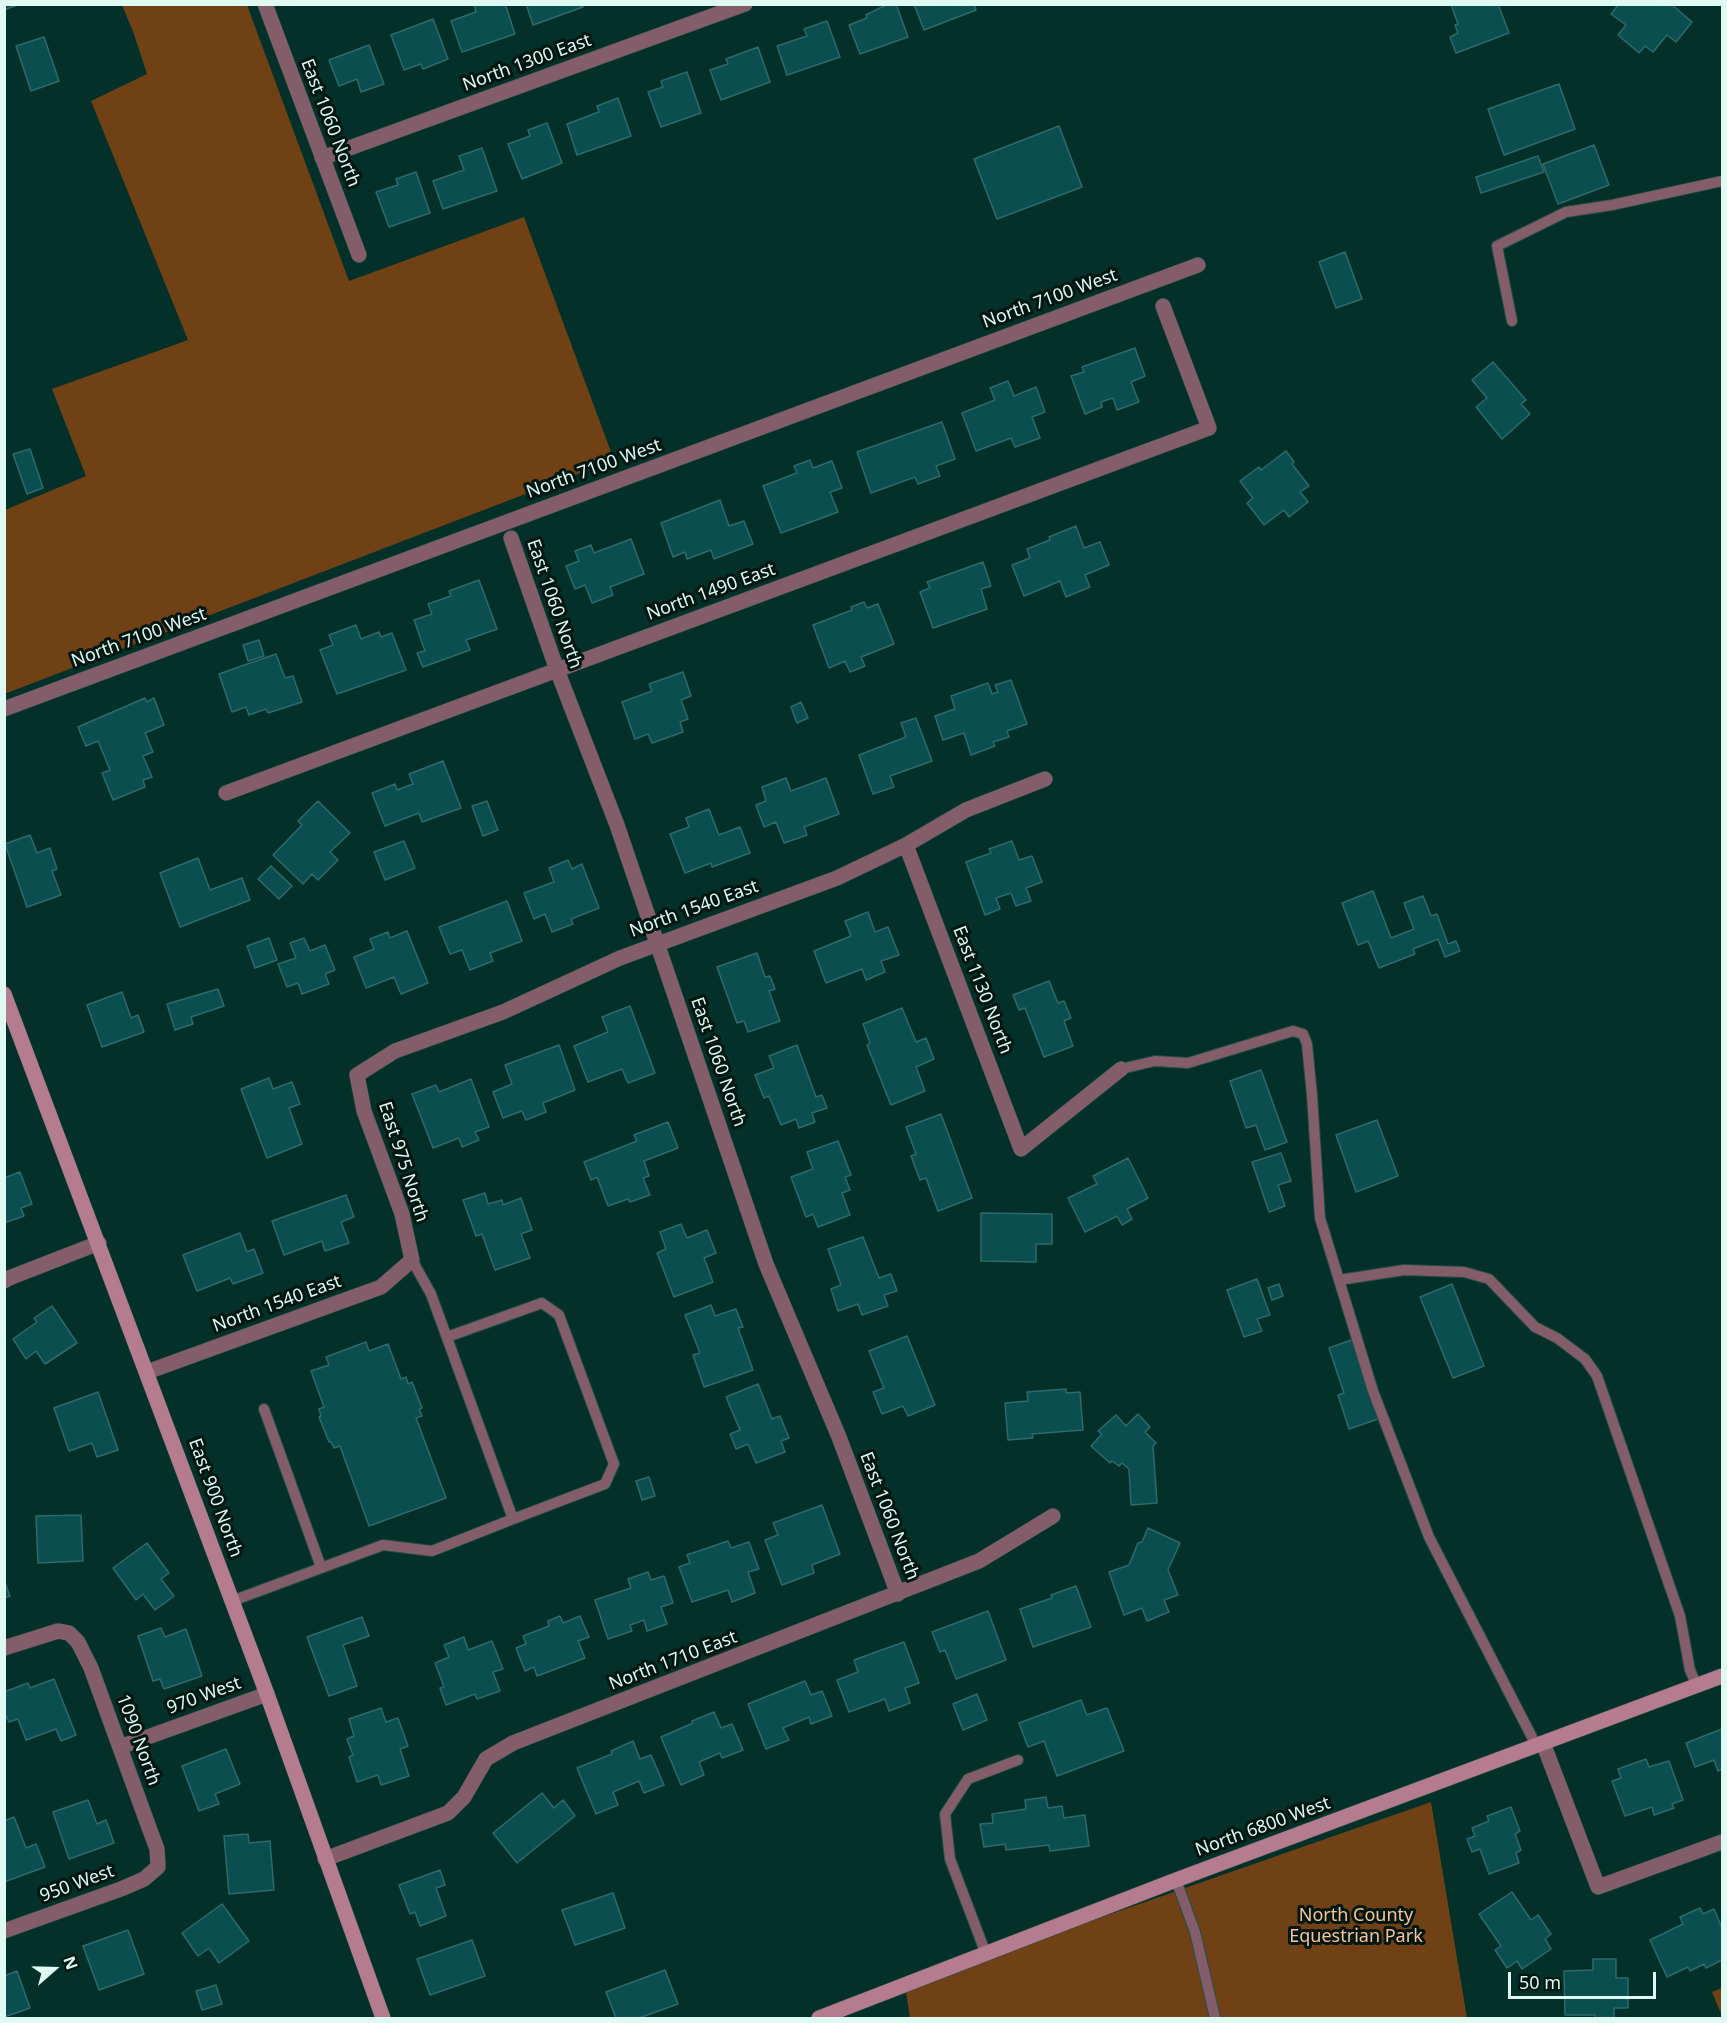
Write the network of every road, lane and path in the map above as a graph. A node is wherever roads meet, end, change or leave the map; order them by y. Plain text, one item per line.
1 (265, 4) edge
2 (745, 4) edge
3 (322, 158) junction
4 (1722, 180) edge
5 (359, 255) dead end
6 (1198, 265) dead end
7 (1163, 306) dead end
8 (1512, 321) dead end
9 (511, 538) dead end
10 (556, 670) junction
11 (4, 709) edge
12 (1045, 779) dead end
13 (226, 793) dead end
14 (906, 845) junction
15 (657, 943) junction
16 (4, 994) edge
17 (1121, 1069) joint
18 (357, 1075) joint
19 (99, 1243) junction
20 (412, 1260) junction
21 (1339, 1280) junction
22 (4, 1281) edge
23 (447, 1337) junction
24 (147, 1372) junction
25 (264, 1409) dead end
26 (1053, 1516) dead end
27 (513, 1519) junction
28 (321, 1567) junction
29 (898, 1594) junction
30 (232, 1601) junction
31 (4, 1648) edge
32 (1722, 1676) edge
33 (1696, 1686) junction
34 (267, 1694) junction
35 (1539, 1744) junction
36 (120, 1747) junction
37 (1018, 1760) dead end
38 (1722, 1842) edge
39 (325, 1859) junction
40 (158, 1867) joint
41 (1176, 1880) junction
42 (4, 1931) edge
43 (986, 1954) junction
44 (383, 2019) edge
45 (819, 2019) edge
46 (1215, 2019) edge

1 - 3 street, East 1060 North
2 - 3 street, North 1300 East
3 - 5 street, East 1060 North
4 - 8 lane
6 - 11 street, North 7100 West
7 - 10 street, North 1490 East
9 - 10 street, East 1060 North
10 - 13 street, North 1490 East
10 - 15 street, East 1060 North
12 - 14 street, North 1540 East
14 - 15 street, North 1540 East
14 - 17 street, East 1130 North
15 - 18 street, North 1540 East
15 - 29 street, East 1060 North
16 - 19 street, East 900 North
17 - 21 lane
18 - 20 street, East 975 North
19 - 22 street
19 - 24 street, East 900 North
20 - 23 lane
20 - 24 street, North 1540 East
21 - 33 lane
21 - 35 lane
23 - 27 lane
23 - 27 lane
24 - 30 street, East 900 North
25 - 28 lane
26 - 29 street, North 1710 East
27 - 28 lane
28 - 30 lane
29 - 39 street, North 1710 East
30 - 34 street, East 900 North
31 - 36 street, 1090 North
32 - 33 street, North 6800 West
33 - 35 street, North 6800 West
34 - 36 street, 970 West
34 - 39 street, East 900 North
35 - 38 street
35 - 41 street, North 6800 West
36 - 40 street, 1090 North
37 - 43 lane
39 - 44 street, East 900 North
40 - 42 street, 950 West
41 - 43 street, North 6800 West
41 - 46 lane
43 - 45 street, North 6800 West

